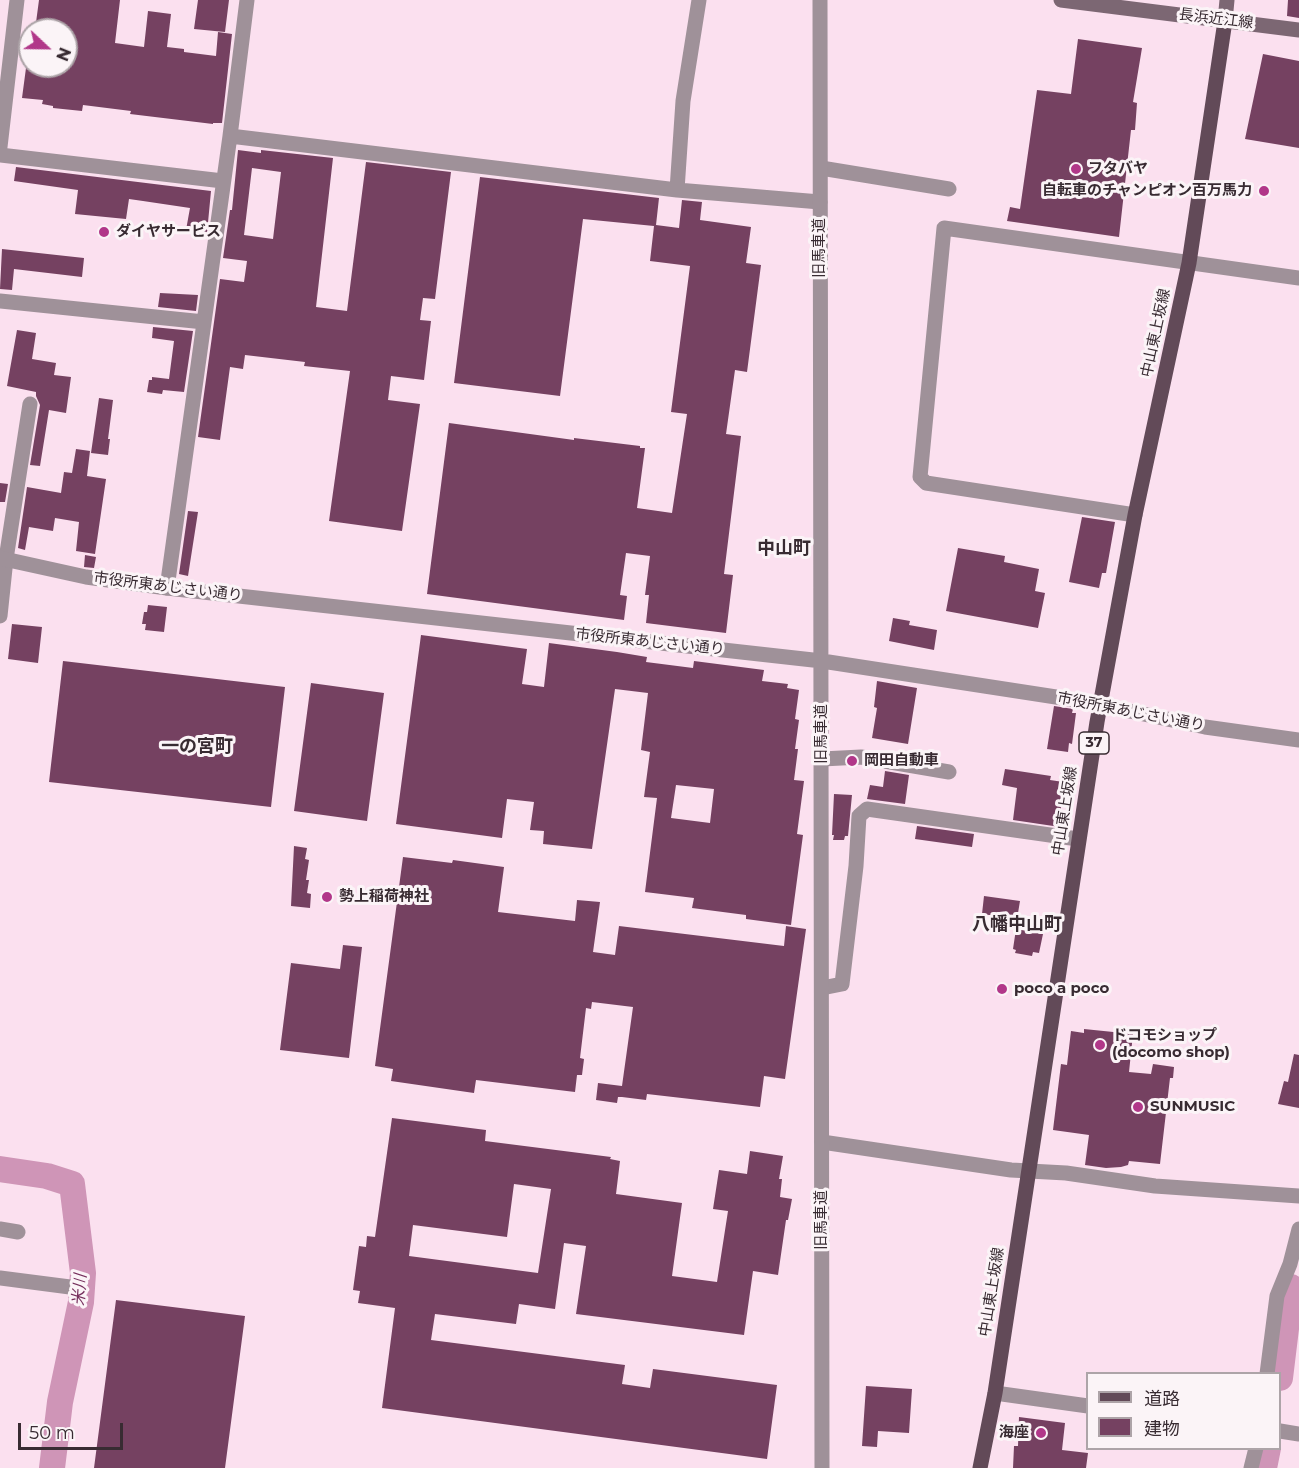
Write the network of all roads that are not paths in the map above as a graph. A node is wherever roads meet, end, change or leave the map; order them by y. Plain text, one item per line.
1 (17, 0) edge
2 (247, 0) edge
3 (699, 0) edge
4 (820, 0) edge
5 (1061, 0) edge
6 (1227, 0) edge
7 (1225, 21) junction
8 (1299, 30) edge
9 (2, 110) edge
10 (230, 136) junction
11 (0, 147) edge
12 (0, 155) edge
13 (821, 168) junction
14 (223, 181) junction
15 (949, 189) dead end
16 (677, 190) junction
17 (820, 202) junction
18 (1189, 263) junction
19 (1299, 278) edge
20 (0, 301) edge
21 (204, 322) junction
22 (30, 404) dead end
23 (1135, 515) junction
24 (3, 559) edge
25 (167, 588) junction
26 (0, 616) edge
27 (822, 661) junction
28 (1100, 705) junction
29 (1299, 740) edge
30 (822, 759) junction
31 (950, 772) dead end
32 (1078, 839) junction
33 (822, 988) junction
34 (822, 1142) junction
35 (1030, 1171) junction
36 (1299, 1196) edge
37 (0, 1229) edge
38 (1299, 1229) edge
39 (18, 1232) dead end
40 (0, 1278) edge
41 (70, 1287) dead end
42 (1267, 1372) edge
43 (995, 1393) junction
44 (1086, 1406) edge
45 (1281, 1431) edge
46 (1299, 1434) edge
47 (1256, 1450) edge
48 (822, 1468) edge
49 (980, 1468) edge
50 (1251, 1468) edge

1 - 9 street
2 - 10 street
3 - 16 street
4 - 13 street, 旧馬車道
5 - 7 main road, 長浜近江線
6 - 7 main road
7 - 8 main road, 長浜近江線
7 - 18 main road, 中山東上坂線 / 37
9 - 11 street
10 - 14 street
10 - 16 street
12 - 14 street
13 - 15 street
13 - 17 street, 旧馬車道
14 - 21 street
16 - 17 street
17 - 27 street, 旧馬車道
18 - 19 street
18 - 23 main road, 中山東上坂線 / 37
18 - 23 street
20 - 21 street
21 - 25 street
22 - 24 street
23 - 28 main road, 中山東上坂線 / 37
24 - 25 street, 市役所東あじさい通り
24 - 26 street
25 - 27 street, 市役所東あじさい通り
27 - 28 street, 市役所東あじさい通り
27 - 30 street, 旧馬車道
28 - 29 street, 市役所東あじさい通り
28 - 32 main road, 中山東上坂線 / 37
30 - 31 street
30 - 33 street, 旧馬車道
32 - 33 street
32 - 35 main road, 中山東上坂線 / 37
33 - 34 street, 旧馬車道
34 - 35 street
34 - 48 street, 旧馬車道
35 - 36 street
35 - 43 main road, 中山東上坂線 / 37
37 - 39 street
38 - 42 street
40 - 41 street
43 - 44 street
43 - 49 main road, 中山東上坂線 / 37
45 - 46 street
47 - 50 street

